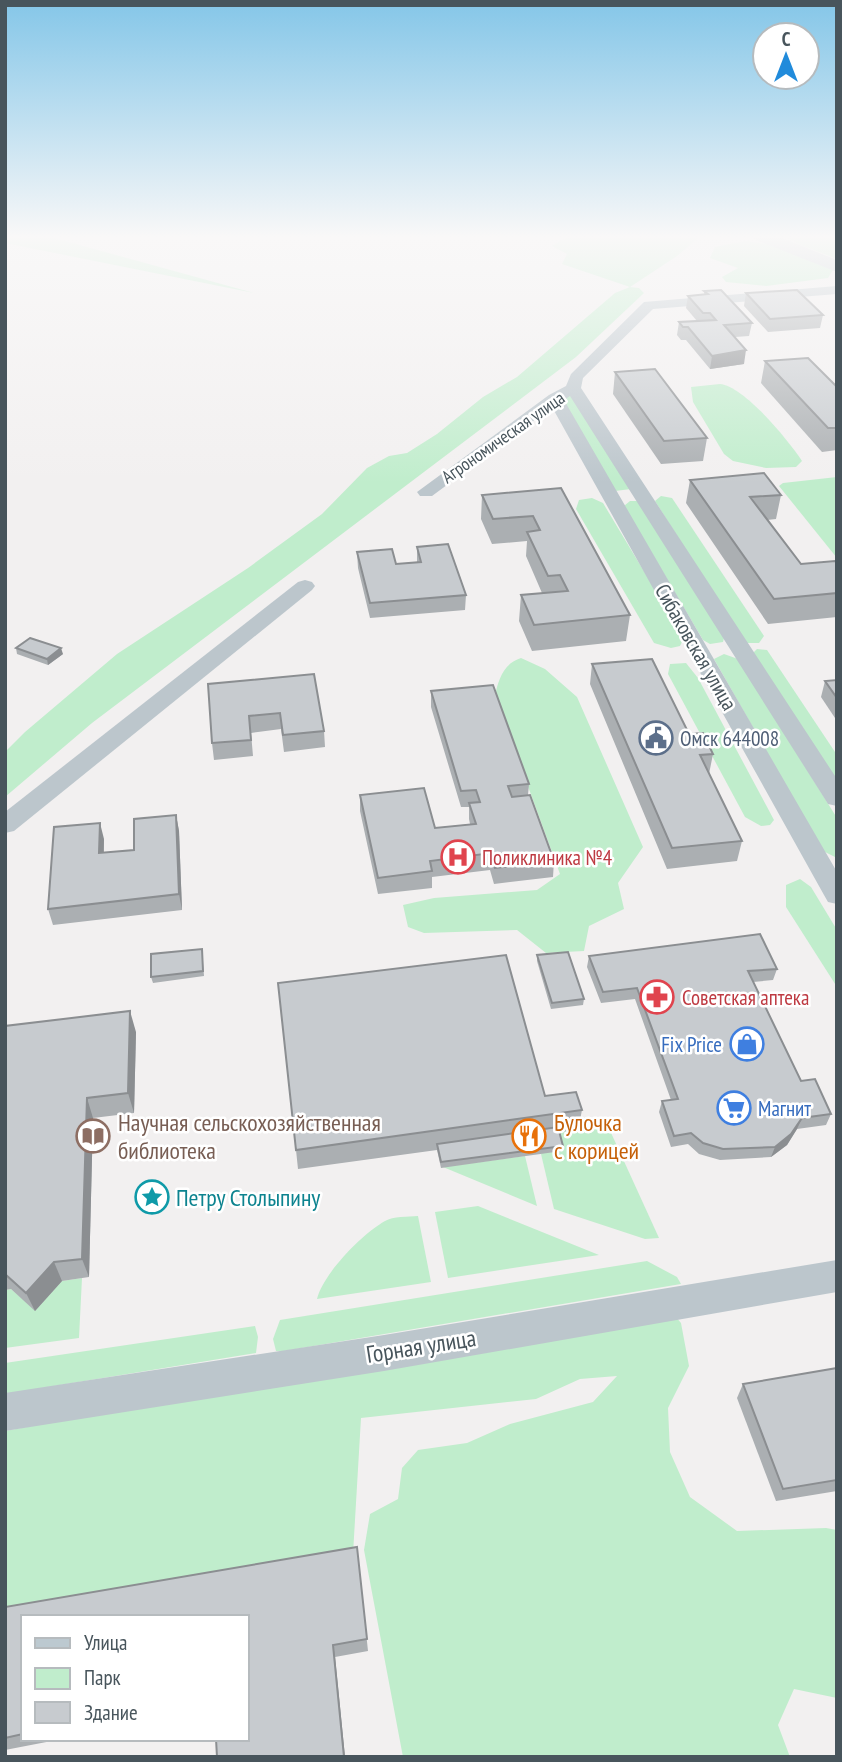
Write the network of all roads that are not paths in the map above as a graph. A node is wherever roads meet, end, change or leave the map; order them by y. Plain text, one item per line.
1 (636, 318) edge
2 (564, 393) junction
3 (425, 492) dead end
4 (305, 586) dead end
5 (837, 798) edge
6 (5, 825) edge
7 (837, 895) edge
8 (837, 1276) edge
9 (5, 1412) edge

1 - 2 street, Агрономическая улица
2 - 3 street, Агрономическая улица
2 - 5 street, Сибаковская улица
2 - 7 street, Сибаковская улица
4 - 6 street
8 - 9 street, Горная улица

